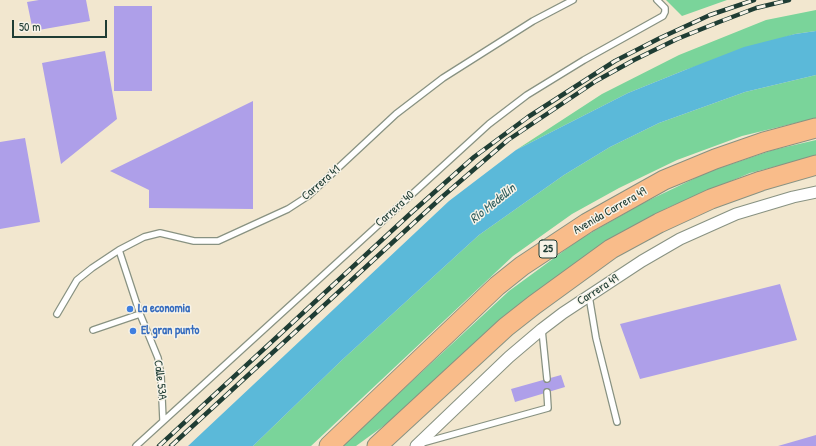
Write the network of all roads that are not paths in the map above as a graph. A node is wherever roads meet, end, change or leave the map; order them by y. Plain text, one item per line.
1 (573, 0) edge
2 (657, 0) edge
3 (816, 128) edge
4 (816, 165) edge
5 (816, 192) edge
6 (118, 250) junction
7 (588, 296) junction
8 (57, 314) dead end
9 (140, 314) junction
10 (542, 329) junction
11 (93, 330) dead end
12 (546, 379) dead end
13 (547, 392) dead end
14 (163, 420) junction
15 (618, 422) dead end
16 (416, 445) edge
17 (136, 446) edge
18 (329, 446) edge
19 (376, 446) edge

1 - 6 lane, Carrera 41
2 - 14 lane, Carrera 40
3 - 18 highway, Avenida Carrera 49 / 25
4 - 19 highway
5 - 7 street, Carrera 49
6 - 8 lane, Carrera 41
6 - 9 lane, Calle 53A
7 - 10 street, Carrera 49
7 - 15 lane
9 - 11 lane
9 - 14 lane, Calle 53A
10 - 12 lane
10 - 16 street, Carrera 49
13 - 16 lane
14 - 17 lane, Carrera 40

